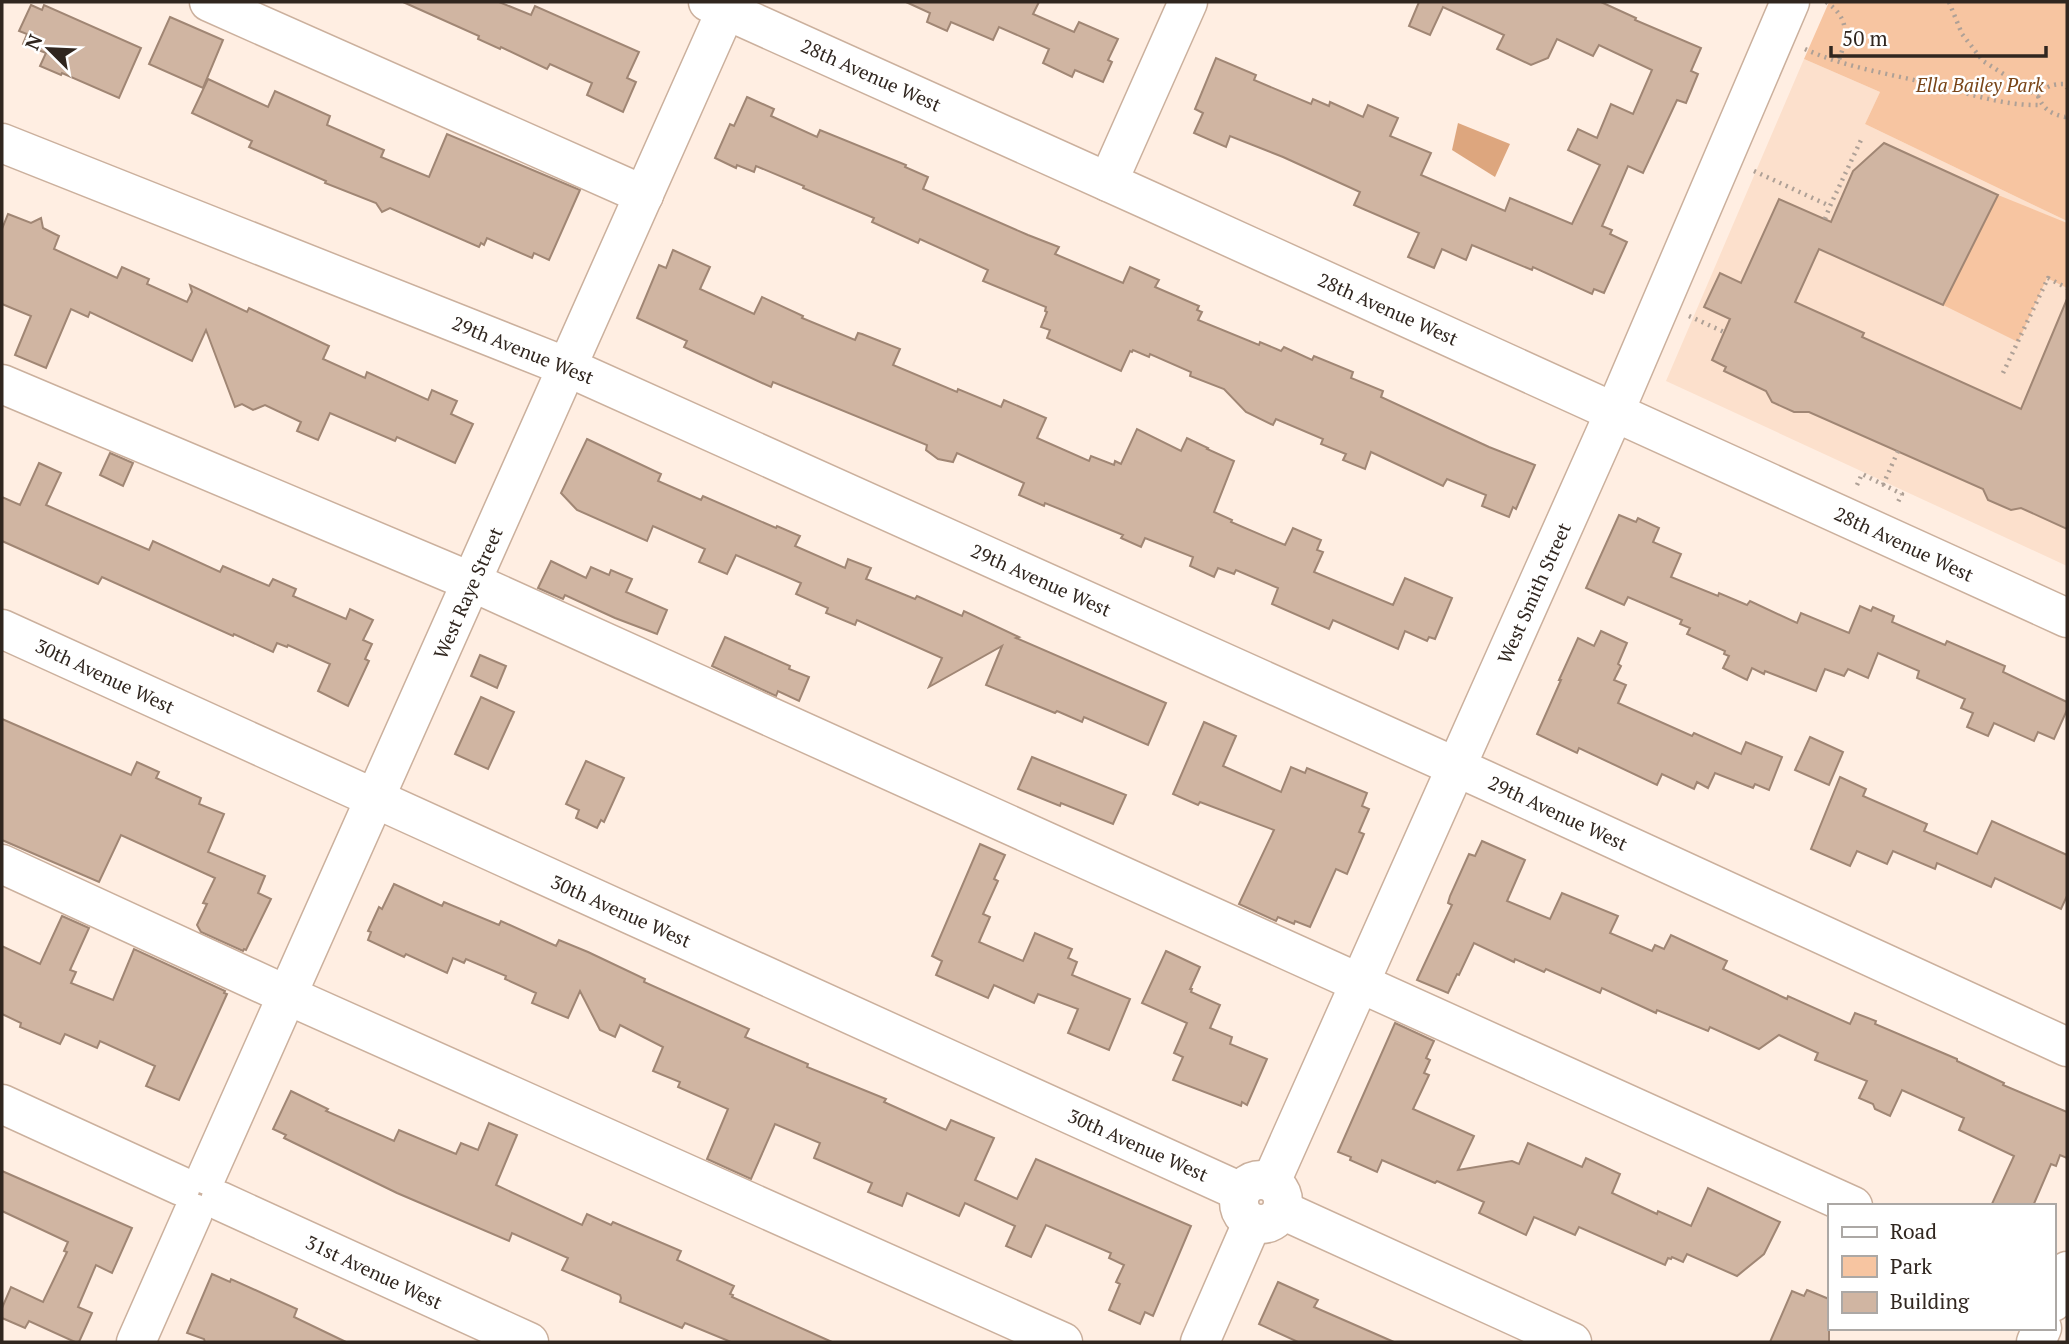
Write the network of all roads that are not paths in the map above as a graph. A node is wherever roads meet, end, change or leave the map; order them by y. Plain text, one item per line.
1 (209, 2) edge
2 (1188, 2) edge
3 (1780, 5) edge
4 (717, 6) edge
5 (2, 143) edge
6 (1108, 182) junction
7 (644, 195) junction
8 (568, 367) junction
9 (2, 384) edge
10 (1615, 411) junction
11 (472, 582) junction
12 (2067, 618) edge
13 (2, 629) edge
14 (1456, 767) junction
15 (376, 800) junction
16 (2, 864) edge
17 (1360, 983) junction
18 (289, 996) junction
19 (2067, 1047) edge
20 (2, 1104) edge
21 (200, 1194) junction
22 (1261, 1202) junction
23 (1849, 1204) edge
24 (136, 1342) edge
25 (529, 1342) edge
26 (1063, 1342) edge
27 (1199, 1342) edge
28 (1572, 1342) edge

1 - 7 street
2 - 6 street
3 - 10 street, West Smith Street
4 - 6 street, 28th Avenue West
4 - 7 street, West Raye Street
5 - 8 street, 29th Avenue West
6 - 10 street, 28th Avenue West
7 - 8 street, West Raye Street
8 - 11 street, West Raye Street
8 - 14 street, 29th Avenue West
9 - 11 street
10 - 12 street, 28th Avenue West
10 - 14 street, West Smith Street
11 - 15 street, West Raye Street
11 - 17 street
13 - 15 street, 30th Avenue West
14 - 17 street, West Smith Street
14 - 19 street, 29th Avenue West
15 - 18 street, West Raye Street
15 - 22 street, 30th Avenue West
16 - 18 street
17 - 22 street, West Smith Street
17 - 23 street
18 - 21 street, West Raye Street
18 - 26 street
20 - 21 street, 31st Avenue West
21 - 24 street, West Raye Street
21 - 25 street, 31st Avenue West
22 - 27 street, West Smith Street
22 - 28 street, 30th Avenue West

